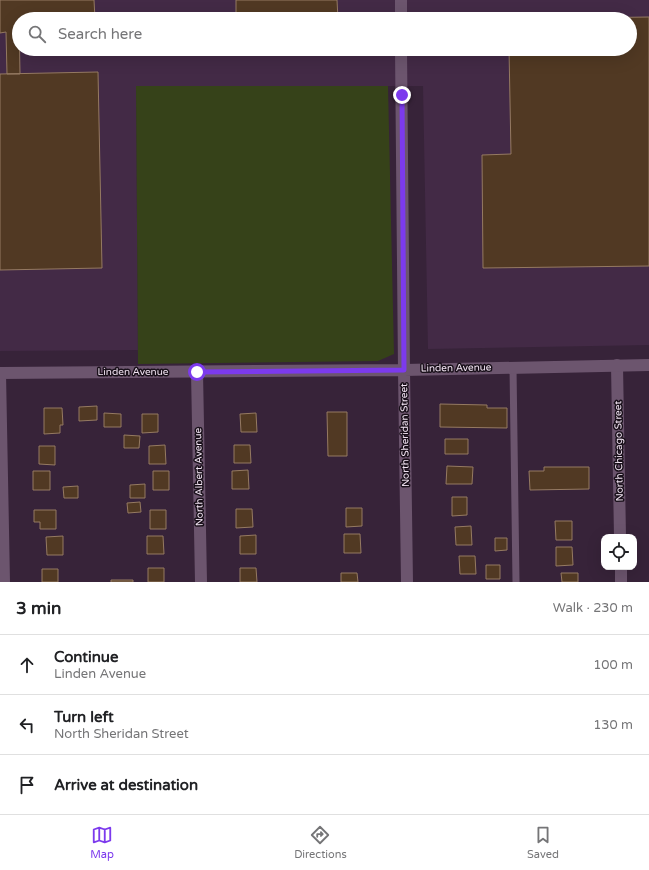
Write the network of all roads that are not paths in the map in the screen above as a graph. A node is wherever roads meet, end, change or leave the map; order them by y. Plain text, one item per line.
1 (400, 0) edge
2 (401, 12) edge
3 (401, 56) edge
4 (617, 365) junction
5 (649, 365) edge
6 (513, 367) junction
7 (404, 370) junction
8 (197, 372) junction
9 (0, 373) edge
10 (620, 534) edge
11 (621, 570) edge
12 (4, 582) edge
13 (201, 582) edge
14 (407, 582) edge
15 (516, 582) edge
16 (621, 582) edge

1 - 2 street
3 - 7 street, North Sheridan Street
4 - 5 street, Linden Avenue
4 - 6 street, Linden Avenue
4 - 10 street, North Chicago Street
6 - 7 street, Linden Avenue
6 - 15 lane
7 - 8 street, Linden Avenue
7 - 14 street, North Sheridan Street
8 - 9 street, Linden Avenue
8 - 13 street, North Albert Avenue
9 - 12 street
11 - 16 street

